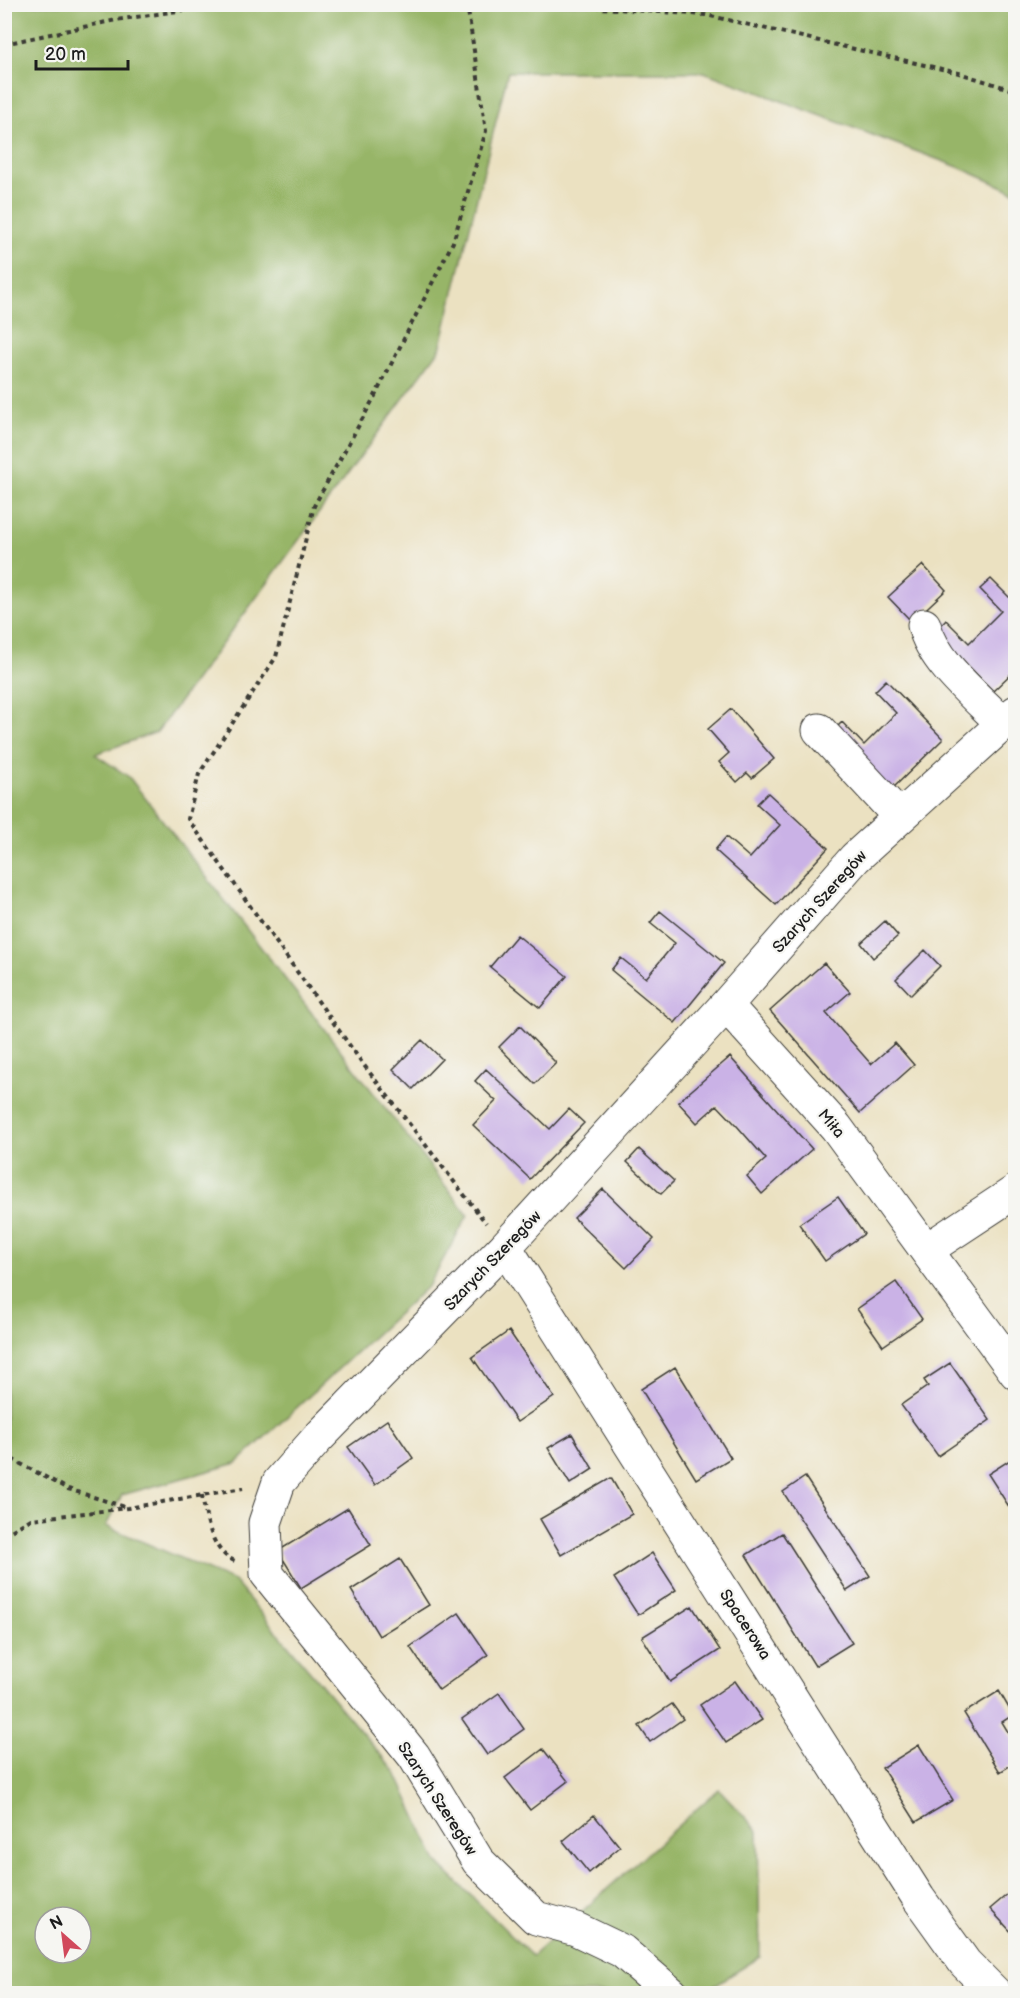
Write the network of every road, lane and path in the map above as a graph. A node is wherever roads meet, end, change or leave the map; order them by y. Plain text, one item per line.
1 (225, 4) edge
2 (467, 4) edge
3 (540, 4) edge
4 (4, 44) edge
5 (1016, 91) edge
6 (924, 625) dead end
7 (1009, 718) edge
8 (819, 730) dead end
9 (900, 816) junction
10 (726, 1005) junction
11 (1016, 1191) edge
12 (505, 1247) junction
13 (928, 1250) junction
14 (1016, 1373) edge
15 (4, 1455) edge
16 (279, 1482) junction
17 (202, 1495) junction
18 (128, 1508) junction
19 (4, 1535) edge
20 (267, 1574) junction
21 (672, 1994) edge
22 (996, 1994) edge

1 - 4 path
2 - 12 path
3 - 5 path
6 - 7 street
7 - 9 street, Szarych Szeregów
8 - 9 street
9 - 10 street, Szarych Szeregów
10 - 12 street, Szarych Szeregów
10 - 13 street, Miła
11 - 13 street
12 - 16 street, Szarych Szeregów
12 - 22 street, Spacerowa
13 - 14 street, Miła
15 - 18 path
16 - 17 path
16 - 20 street, Szarych Szeregów
17 - 18 path
17 - 20 path
18 - 19 path
20 - 21 street, Szarych Szeregów

